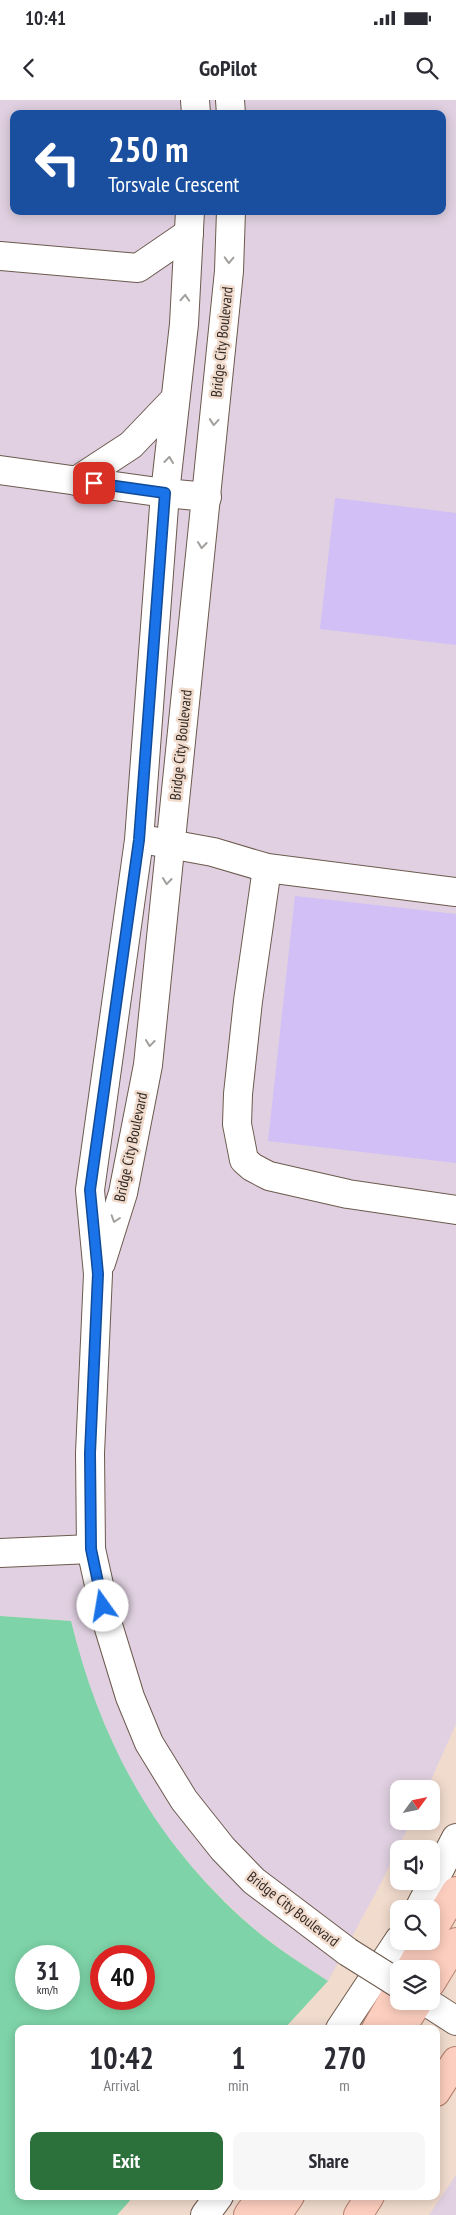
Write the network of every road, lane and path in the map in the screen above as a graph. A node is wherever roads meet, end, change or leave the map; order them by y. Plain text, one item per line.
1 (231, 215) edge
2 (190, 222) edge
3 (0, 256) edge
4 (176, 400) junction
5 (0, 470) edge
6 (76, 481) junction
7 (165, 493) junction
8 (207, 497) junction
9 (139, 840) junction
10 (171, 843) junction
11 (267, 868) junction
12 (456, 892) edge
13 (90, 1190) junction
14 (123, 1193) junction
15 (456, 1210) edge
16 (98, 1274) junction
17 (91, 1549) junction
18 (0, 1553) edge
19 (456, 1838) edge
20 (456, 1890) edge
21 (424, 1900) edge
22 (440, 1918) edge
23 (456, 1942) edge
24 (392, 1950) edge
25 (440, 1968) edge
26 (390, 1978) edge
27 (390, 2005) edge
28 (413, 2010) edge
29 (439, 2010) edge
30 (456, 2021) edge
31 (343, 2025) edge
32 (378, 2025) edge
33 (404, 2025) edge
34 (456, 2061) edge
35 (440, 2086) edge
36 (216, 2200) edge
37 (258, 2200) edge
38 (287, 2200) edge
39 (367, 2200) edge
40 (205, 2215) edge
41 (248, 2215) edge
42 (277, 2215) edge
43 (358, 2215) edge

1 -> 8 street, Bridge City Boulevard
2 - 3 street
4 -> 2 street, Bridge City Boulevard
4 - 6 street
7 -> 4 street, Bridge City Boulevard
5 - 6 street
6 - 7 street
7 - 8 street
7 - 9 street, Bridge City Boulevard
8 -> 10 street, Bridge City Boulevard
9 - 10 street
9 - 13 street, Bridge City Boulevard
10 - 11 street
10 -> 14 street, Bridge City Boulevard
11 - 12 street
11 - 15 street
13 - 14 street
13 - 16 street, Bridge City Boulevard
14 -> 16 street, Bridge City Boulevard
16 - 17 street, Bridge City Boulevard
17 - 18 street
17 - 26 street, Bridge City Boulevard, bridge
19 - 21 street
20 - 22 main road
23 - 25 main road
24 - 31 street
27 - 32 main road
28 - 33 main road
29 - 30 street
34 - 35 main road
36 - 40 street
37 - 41 main road
38 - 42 main road
39 - 43 main road

